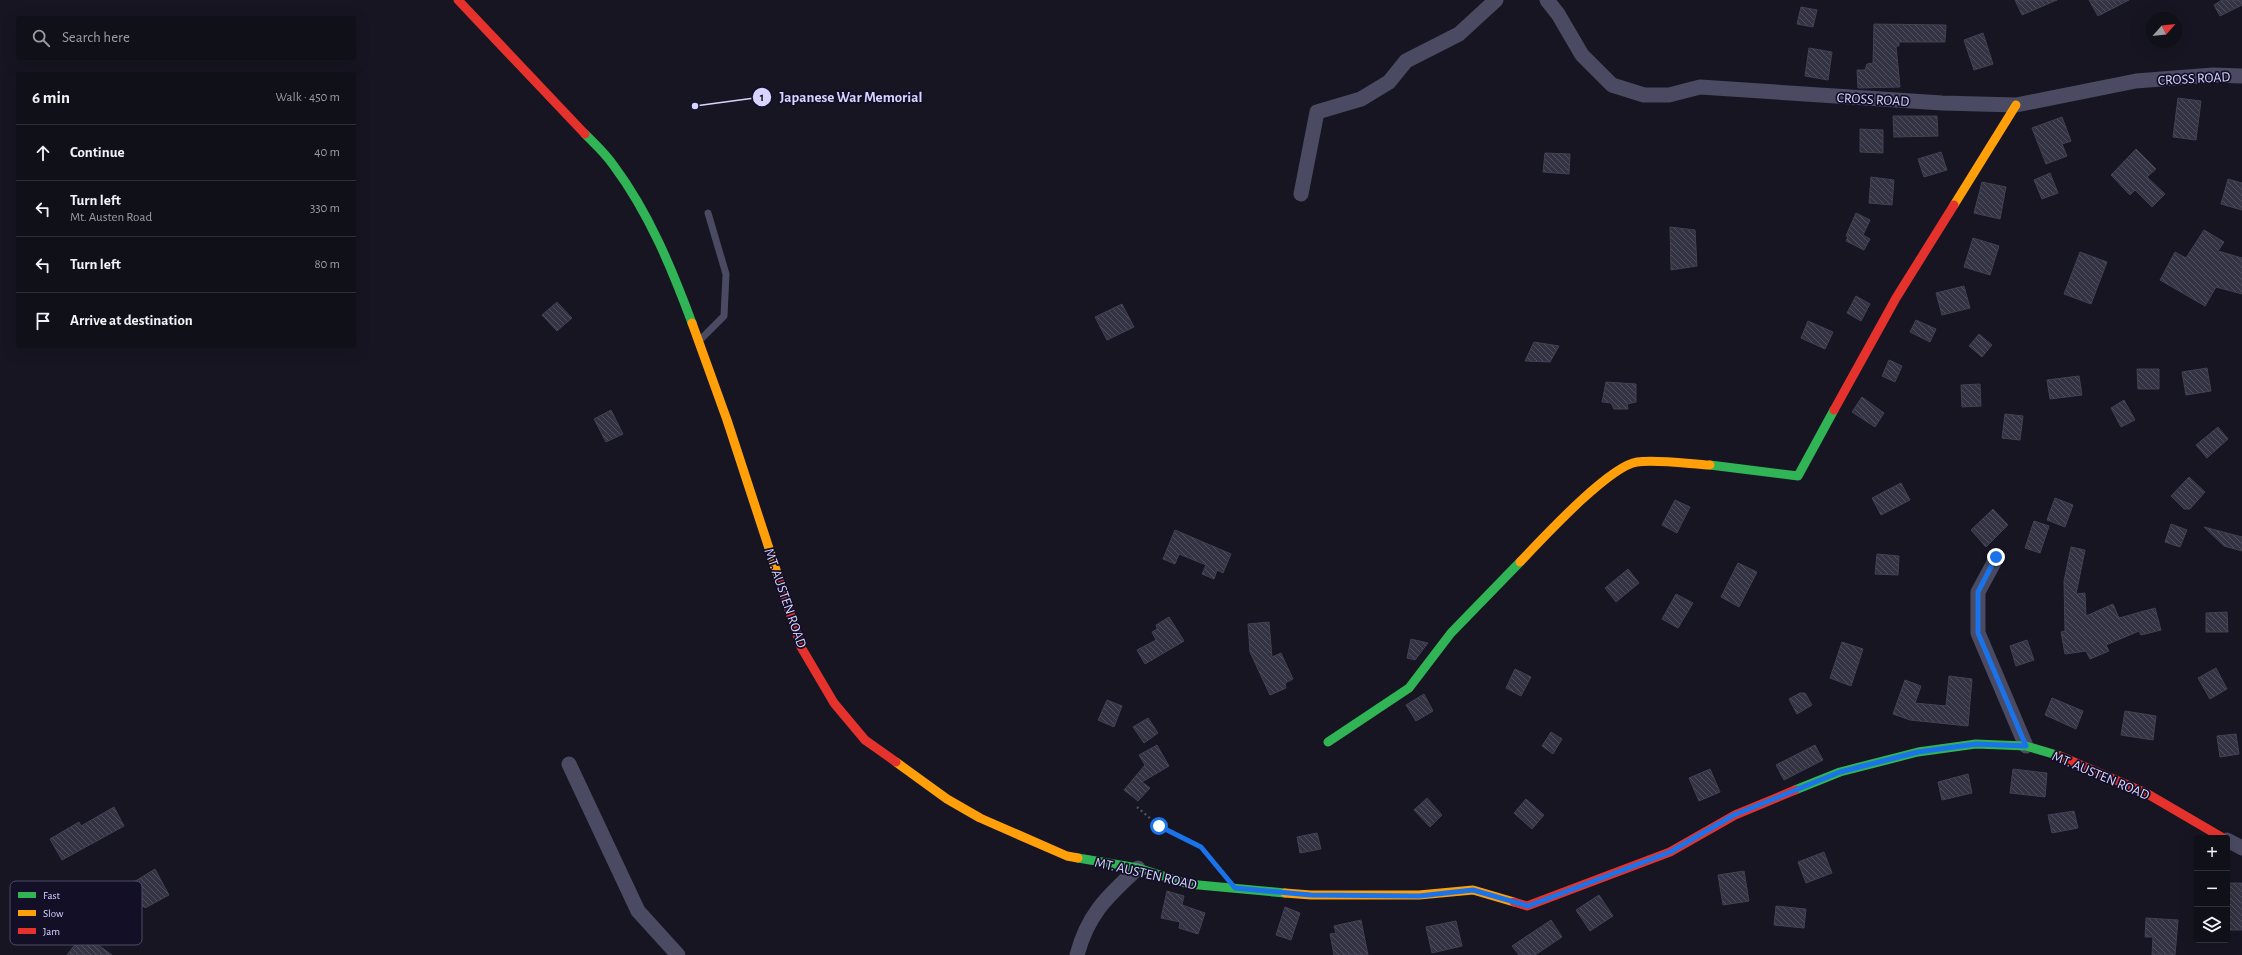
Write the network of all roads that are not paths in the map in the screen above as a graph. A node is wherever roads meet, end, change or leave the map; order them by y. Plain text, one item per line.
1 (458, 0) edge
2 (1496, 0) edge
3 (1547, 0) edge
4 (2242, 76) edge
5 (2016, 104) junction
6 (1301, 194) dead end
7 (708, 213) dead end
8 (699, 342) junction
9 (1996, 557) dead end
10 (1328, 742) dead end
11 (2026, 746) junction
12 (569, 764) dead end
13 (2218, 835) edge
14 (2230, 842) edge
15 (2242, 848) edge
16 (1138, 868) junction
17 (678, 955) edge
18 (1076, 955) edge

1 - 8 street, MT. AUSTEN ROAD
2 - 6 street
3 - 5 street, CROSS ROAD
4 - 5 street, CROSS ROAD
5 - 10 street
7 - 8 lane
8 - 16 street, MT. AUSTEN ROAD
9 - 11 street
11 - 13 street, MT. AUSTEN ROAD
11 - 16 street, MT. AUSTEN ROAD
12 - 17 street
14 - 15 street
16 - 18 street

